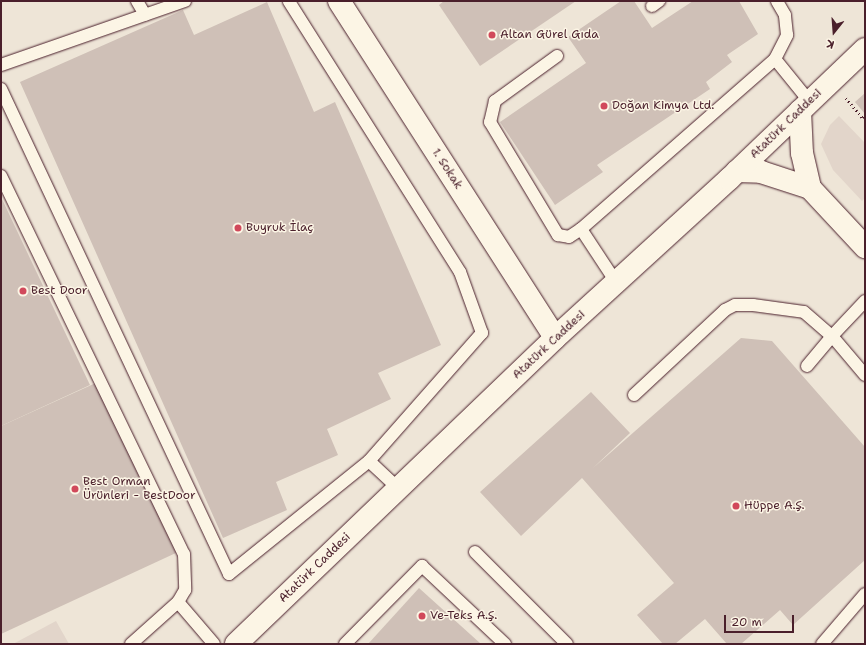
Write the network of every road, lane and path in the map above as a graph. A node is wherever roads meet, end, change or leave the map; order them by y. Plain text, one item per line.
1 (137, 1) edge
2 (186, 1) edge
3 (288, 1) edge
4 (338, 1) edge
5 (777, 1) edge
6 (145, 15) junction
7 (865, 49) edge
8 (557, 56) dead end
9 (775, 59) junction
10 (1, 65) edge
11 (1, 89) edge
12 (845, 96) dead end
13 (805, 106) junction
14 (865, 115) edge
15 (737, 171) junction
16 (1, 176) edge
17 (810, 188) junction
18 (581, 229) junction
19 (862, 236) edge
20 (616, 282) junction
21 (865, 301) edge
22 (832, 336) junction
23 (555, 338) junction
24 (807, 366) dead end
25 (865, 375) edge
26 (634, 395) dead end
27 (369, 461) junction
28 (398, 488) junction
29 (475, 552) dead end
30 (865, 594) edge
31 (178, 602) junction
32 (131, 644) edge
33 (214, 644) edge
34 (236, 644) edge
35 (345, 644) edge
36 (505, 644) edge
37 (567, 644) edge
38 (822, 644) edge

1 - 6 lane
2 - 6 lane
3 - 27 lane
4 - 23 street, 1. Sokak
5 - 9 lane
6 - 10 lane
7 - 13 street, Atatürk Caddesi
8 - 18 lane
9 - 13 lane
9 - 18 lane
11 - 27 lane
12 - 14 path
13 - 15 street, Atatürk Caddesi
13 - 17 street
15 - 17 street
15 - 20 street, Atatürk Caddesi
16 - 31 lane
17 - 19 street
18 - 20 lane
20 - 23 street, Atatürk Caddesi
21 - 22 lane
22 - 24 lane
22 - 25 lane
22 - 26 lane
23 - 28 street, Atatürk Caddesi
27 - 28 lane
28 - 34 street, Atatürk Caddesi
29 - 37 lane
30 - 38 lane
31 - 32 lane
31 - 33 lane
35 - 36 lane

